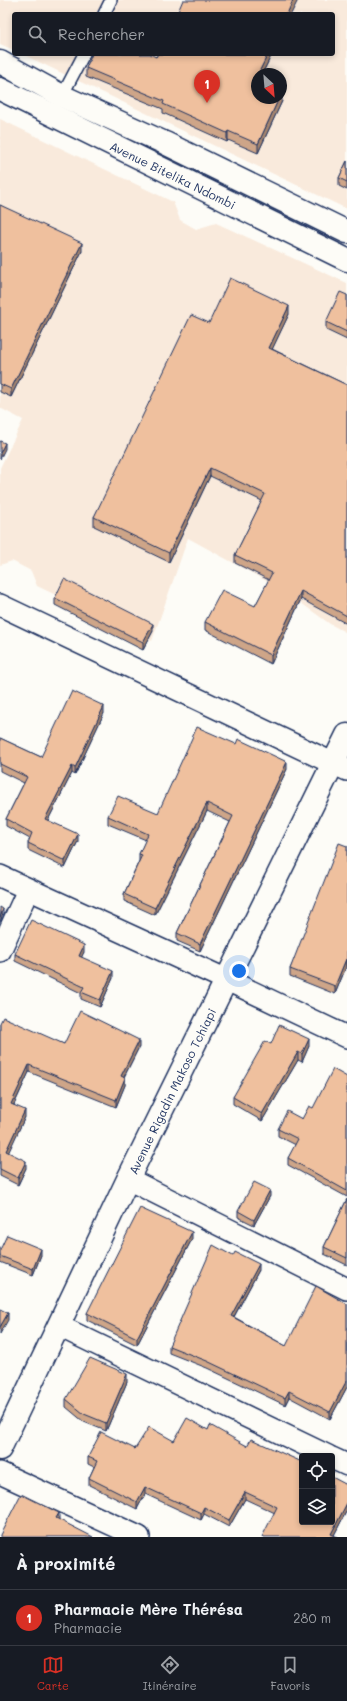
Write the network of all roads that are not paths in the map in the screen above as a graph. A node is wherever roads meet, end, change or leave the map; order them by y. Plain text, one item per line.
1 (111, 0) edge
2 (105, 12) edge
3 (83, 56) edge
4 (0, 62) edge
5 (0, 89) edge
6 (62, 96) junction
7 (347, 232) edge
8 (347, 260) edge
9 (0, 605) edge
10 (347, 735) edge
11 (340, 767) edge
12 (0, 876) edge
13 (28, 890) junction
14 (0, 951) edge
15 (227, 980) junction
16 (347, 1038) edge
17 (128, 1179) junction
18 (347, 1289) edge
19 (59, 1326) junction
20 (0, 1449) edge
21 (322, 1453) edge
22 (335, 1459) edge
23 (347, 1464) edge
24 (0, 1473) edge
25 (139, 1537) edge

1 - 2 lane
3 - 6 lane
4 - 6 main road, Avenue Bitelika Ndombi
5 - 8 main road, Avenue Bitelika Ndombi
6 - 7 main road, Avenue Bitelika Ndombi
9 - 11 street
10 - 11 main road, Avenue Rigadin Makoso Tchiapi
11 - 15 main road, Avenue Rigadin Makoso Tchiapi
12 - 13 street
13 - 14 street
13 - 15 street
15 - 16 street
15 - 17 main road, Avenue Rigadin Makoso Tchiapi
17 - 18 street
17 - 19 main road, Avenue Rigadin Makoso Tchiapi
19 - 20 main road, Avenue Rigadin Makoso Tchiapi
19 - 21 street
22 - 23 street
24 - 25 street

